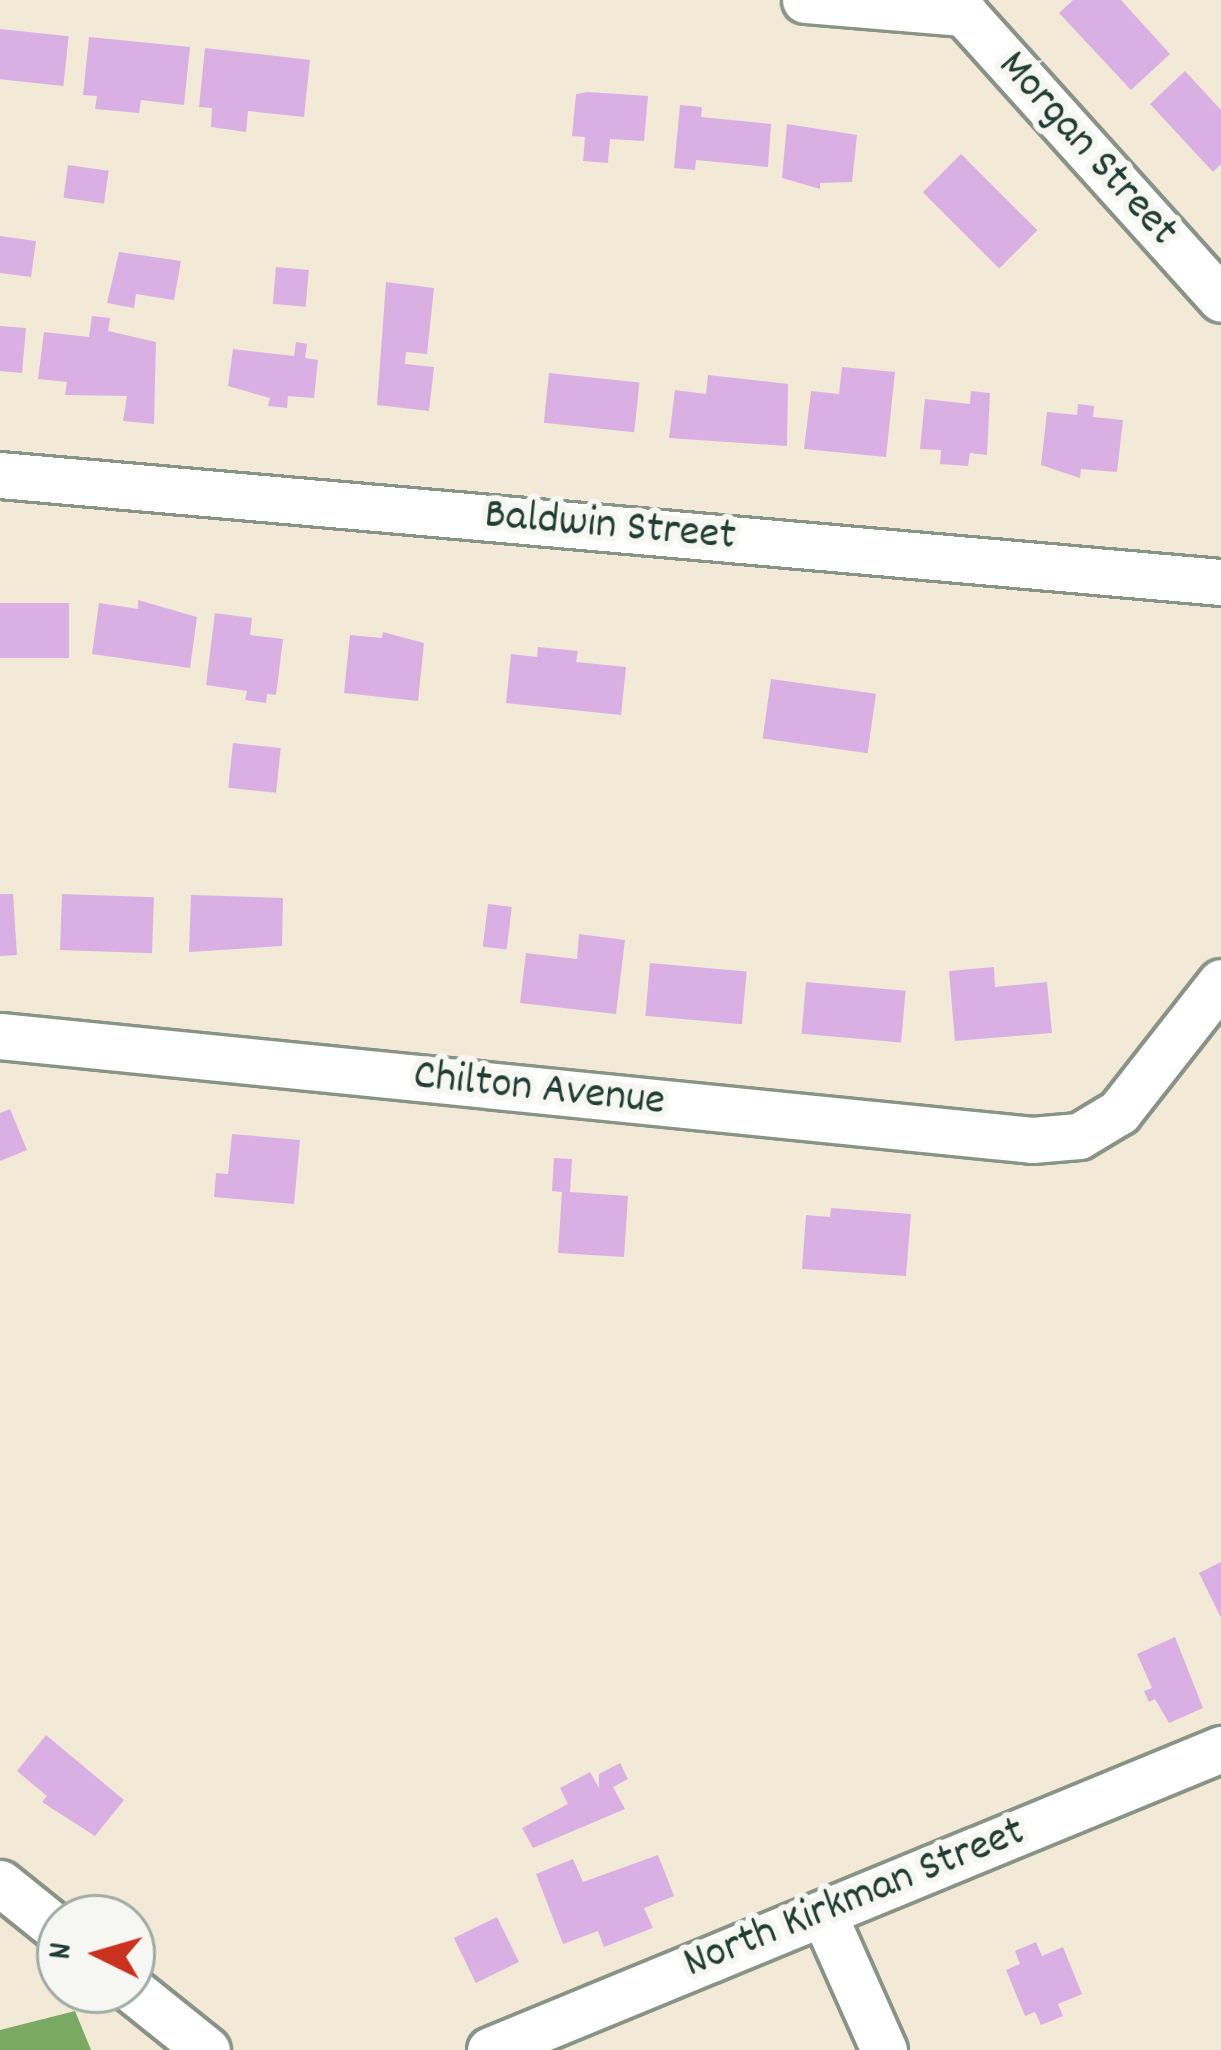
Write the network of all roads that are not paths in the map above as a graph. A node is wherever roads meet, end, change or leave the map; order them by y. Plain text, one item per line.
1 (805, 0) edge
2 (958, 6) edge
3 (1221, 299) edge
4 (0, 475) edge
5 (1221, 582) edge
6 (1221, 982) edge
7 (0, 1036) edge
8 (1221, 1749) edge
9 (0, 1883) edge
10 (36, 1912) edge
11 (823, 1913) junction
12 (156, 2009) edge
13 (207, 2050) edge
14 (490, 2050) edge
15 (884, 2050) edge

1 - 2 street
2 - 3 street, Morgan Street
4 - 5 street, Baldwin Street
6 - 7 street, Chilton Avenue
8 - 11 street, North Kirkman Street
9 - 10 street
11 - 14 street, North Kirkman Street
11 - 15 street
12 - 13 street

